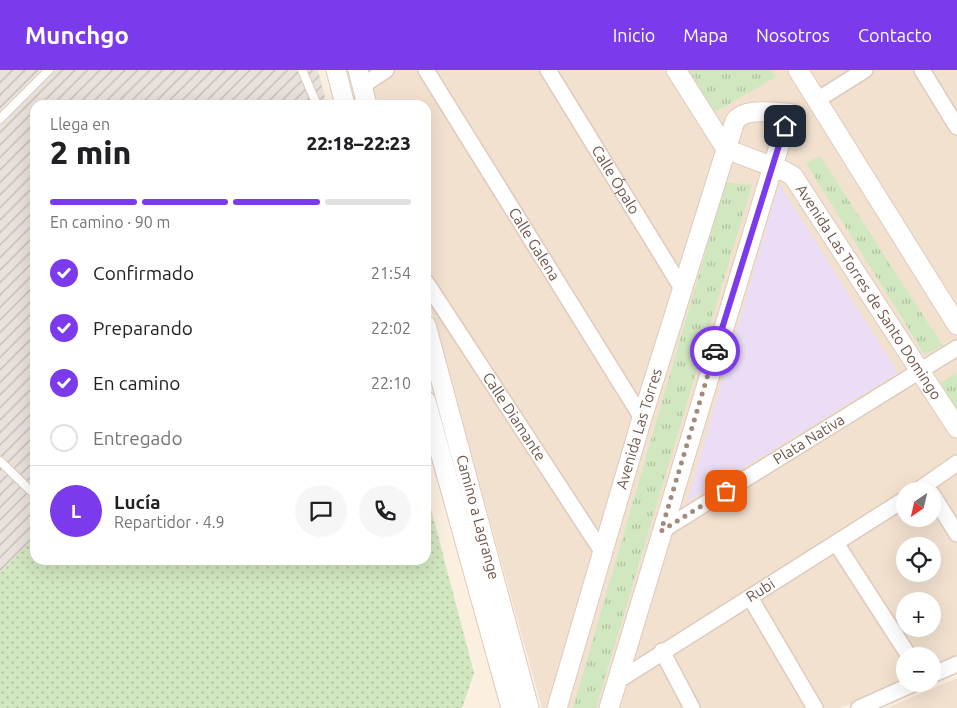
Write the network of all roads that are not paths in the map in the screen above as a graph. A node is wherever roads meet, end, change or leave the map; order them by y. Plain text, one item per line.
1 (50, 70) edge
2 (302, 70) edge
3 (336, 70) edge
4 (386, 70) edge
5 (426, 70) edge
6 (548, 70) edge
7 (676, 70) edge
8 (798, 70) edge
9 (865, 70) edge
10 (922, 70) edge
11 (360, 78) edge
12 (315, 100) edge
13 (344, 100) edge
14 (366, 100) edge
15 (817, 100) junction
16 (789, 113) junction
17 (0, 119) edge
18 (957, 127) edge
19 (726, 150) junction
20 (771, 167) junction
21 (431, 290) edge
22 (683, 290) junction
23 (957, 325) edge
24 (431, 344) edge
25 (957, 348) edge
26 (921, 372) junction
27 (642, 418) junction
28 (431, 419) edge
29 (957, 428) edge
30 (0, 461) edge
31 (957, 463) edge
32 (936, 482) edge
33 (30, 490) edge
34 (896, 505) edge
35 (941, 511) edge
36 (661, 531) junction
37 (957, 534) edge
38 (836, 543) junction
39 (603, 553) junction
40 (751, 599) junction
41 (903, 647) edge
42 (662, 651) junction
43 (957, 664) edge
44 (941, 671) edge
45 (616, 682) junction
46 (896, 692) edge
47 (511, 708) edge
48 (529, 708) edge
49 (557, 708) edge
50 (609, 708) edge
51 (692, 708) edge
52 (815, 708) edge
53 (859, 708) edge

1 - 17 lane
2 - 12 lane
3 - 13 street
4 - 11 street
5 - 27 street, Calle Galena
6 - 22 street, Calle Ópalo
7 - 19 street
8 - 15 street
9 - 15 street
10 - 18 street
11 - 14 street
15 - 16 street, Avenida Las Torres
15 - 23 street
16 - 19 street, Avenida Las Torres
16 - 20 street
19 - 20 street
19 - 22 street, Avenida Las Torres
20 - 26 street, Avenida Las Torres de Santo Domingo
20 - 36 street
21 - 39 street, Calle Diamante
22 - 27 street, Avenida Las Torres
24 - 48 street, Camino a Lagrange
25 - 26 street, Plata Nativa
26 - 29 street, Avenida Las Torres de Santo Domingo
26 - 36 street, Plata Nativa
27 - 39 street, Avenida Las Torres
28 - 47 street, Camino a Lagrange
30 - 33 lane
31 - 32 street
34 - 38 street, Rubi
35 - 37 street
36 - 45 street
38 - 40 street, Rubi
38 - 41 street
39 - 49 street, Avenida Las Torres
40 - 42 street, Rubi
40 - 52 street
42 - 45 street, Rubi
42 - 51 street
43 - 44 street
45 - 50 street
46 - 53 street

